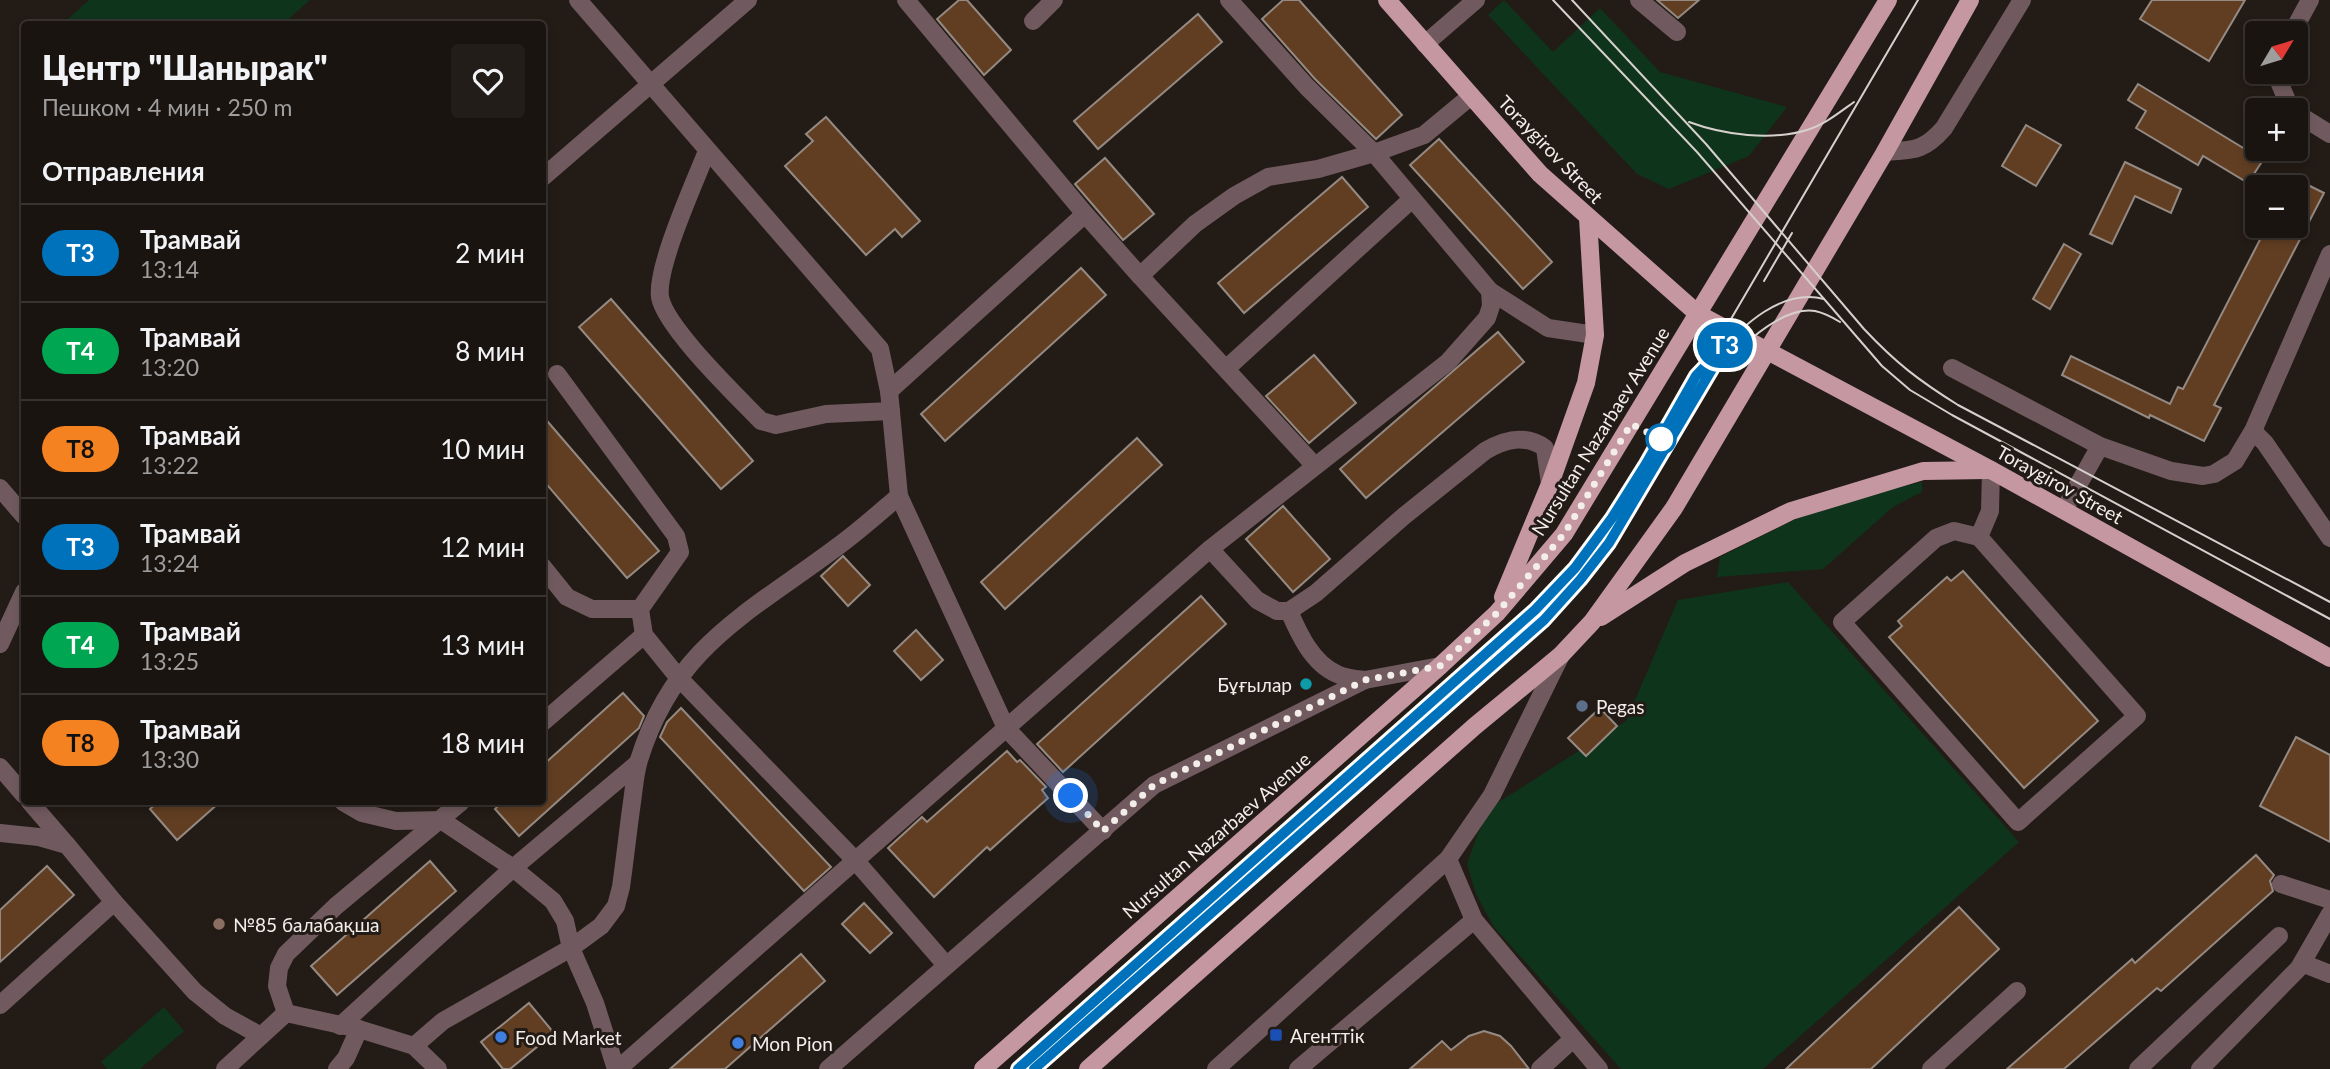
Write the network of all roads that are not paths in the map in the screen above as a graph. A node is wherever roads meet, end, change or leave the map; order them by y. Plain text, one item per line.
1 (578, 0) edge
2 (748, 0) edge
3 (906, 0) edge
4 (1054, 0) edge
5 (1229, 0) edge
6 (1387, 0) edge
7 (1476, 0) edge
8 (1639, 0) edge
9 (1888, 0) edge
10 (1969, 0) edge
11 (2022, 0) edge
12 (2311, 0) edge
13 (1032, 21) dead end
14 (2299, 21) edge
15 (1676, 32) dead end
16 (1425, 44) junction
17 (651, 86) junction
18 (1471, 96) junction
19 (2308, 120) edge
20 (2330, 134) edge
21 (707, 151) junction
22 (1885, 152) junction
23 (1374, 153) junction
24 (546, 175) edge
25 (1412, 200) junction
26 (1085, 214) junction
27 (1588, 218) junction
28 (2330, 254) edge
29 (1140, 276) junction
30 (1490, 291) junction
31 (1698, 314) junction
32 (1595, 335) junction
33 (1767, 351) junction
34 (1227, 368) junction
35 (1952, 368) dead end
36 (557, 373) dead end
37 (888, 390) junction
38 (891, 411) junction
39 (2253, 431) junction
40 (2100, 446) junction
41 (1315, 466) junction
42 (1991, 470) junction
43 (1550, 484) junction
44 (0, 488) edge
45 (900, 496) junction
46 (2064, 510) junction
47 (21, 512) edge
48 (1979, 537) junction
49 (2330, 538) edge
50 (1210, 549) junction
51 (546, 571) edge
52 (21, 598) edge
53 (640, 609) junction
54 (1289, 611) junction
55 (1497, 613) junction
56 (1592, 622) junction
57 (643, 635) junction
58 (0, 643) edge
59 (1561, 655) junction
60 (2330, 658) edge
61 (1440, 666) junction
62 (678, 677) junction
63 (1365, 680) junction
64 (546, 716) edge
65 (1006, 728) junction
66 (638, 763) junction
67 (0, 767) edge
68 (21, 792) edge
69 (33, 805) edge
70 (348, 805) edge
71 (458, 805) edge
72 (441, 821) junction
73 (1103, 831) junction
74 (0, 833) edge
75 (67, 845) junction
76 (854, 859) junction
77 (1448, 859) junction
78 (513, 868) junction
79 (2281, 884) dead end
80 (2330, 900) edge
81 (114, 902) junction
82 (2330, 914) edge
83 (1474, 920) junction
84 (2279, 936) dead end
85 (570, 948) junction
86 (2302, 963) junction
87 (946, 965) junction
88 (2330, 974) edge
89 (2017, 991) dead end
90 (0, 1005) edge
91 (286, 1013) junction
92 (340, 1026) junction
93 (359, 1029) junction
94 (261, 1036) junction
95 (1573, 1039) junction
96 (414, 1046) junction
97 (225, 1069) edge
98 (337, 1069) edge
99 (438, 1069) edge
100 (617, 1069) edge
101 (828, 1069) edge
102 (983, 1069) edge
103 (1088, 1069) edge
104 (1216, 1069) edge
105 (1298, 1069) edge
106 (1539, 1069) edge
107 (1599, 1069) edge
108 (1931, 1069) edge
109 (2138, 1069) edge
110 (2200, 1069) edge

1 - 17 lane
2 - 17 lane
3 - 26 lane
4 - 13 lane
5 - 23 lane
6 - 16 main road, Toraygirov Street
7 - 16 lane
8 - 15 lane
9 - 31 main road, Nursultan Nazarbaev Avenue
10 - 22 main road
11 - 22 lane
12 - 14 lane
16 - 18 main road, Toraygirov Street
17 - 21 lane
17 - 24 lane
18 - 23 lane
18 - 27 main road, Toraygirov Street
19 - 20 lane
21 - 37 lane
21 - 38 lane
22 - 33 main road
23 - 25 lane
23 - 29 lane
25 - 30 lane
25 - 34 lane
26 - 29 lane
26 - 37 lane
27 - 31 main road, Toraygirov Street
27 - 32 main road
28 - 39 lane
29 - 34 lane
30 - 32 lane
30 - 41 lane
31 - 33 main road, Toraygirov Street
31 - 55 main road, Nursultan Nazarbaev Avenue
32 - 43 main road
33 - 42 main road, Toraygirov Street
33 - 56 main road
34 - 41 lane
35 - 40 lane
36 - 53 lane
37 - 38 lane
38 - 45 lane
39 - 40 lane
39 - 49 lane
40 - 46 lane
41 - 50 lane
42 - 46 main road, Toraygirov Street
42 - 48 lane
42 - 56 main road
43 - 54 lane
43 - 55 main road
44 - 47 lane
45 - 62 lane
45 - 65 lane
46 - 60 main road, Toraygirov Street
48 - 48 lane
50 - 54 lane
50 - 65 lane
51 - 53 lane
52 - 58 lane
53 - 57 lane
54 - 63 lane
55 - 61 main road, Nursultan Nazarbaev Avenue
56 - 59 main road
57 - 62 lane
57 - 64 lane
59 - 77 lane
59 - 103 main road
61 - 63 lane
61 - 102 main road, Nursultan Nazarbaev Avenue
62 - 66 lane
62 - 76 lane
63 - 73 lane
65 - 73 lane
65 - 76 lane
66 - 78 lane
66 - 85 lane
67 - 68 lane
69 - 75 lane
70 - 72 lane
71 - 72 lane
72 - 78 lane
72 - 91 lane
73 - 87 lane
74 - 75 lane
75 - 81 lane
76 - 87 lane
76 - 100 lane
77 - 83 lane
77 - 104 lane
78 - 85 lane
78 - 92 lane
79 - 80 lane
81 - 90 lane
81 - 94 lane
82 - 86 lane
83 - 95 lane
83 - 105 lane
84 - 109 lane
85 - 96 lane
85 - 100 lane
86 - 88 lane
86 - 110 lane
87 - 101 lane
89 - 108 lane
91 - 92 lane
91 - 94 lane
92 - 93 lane
93 - 96 lane
93 - 98 lane
94 - 97 lane
95 - 106 lane
95 - 107 lane
96 - 99 lane

